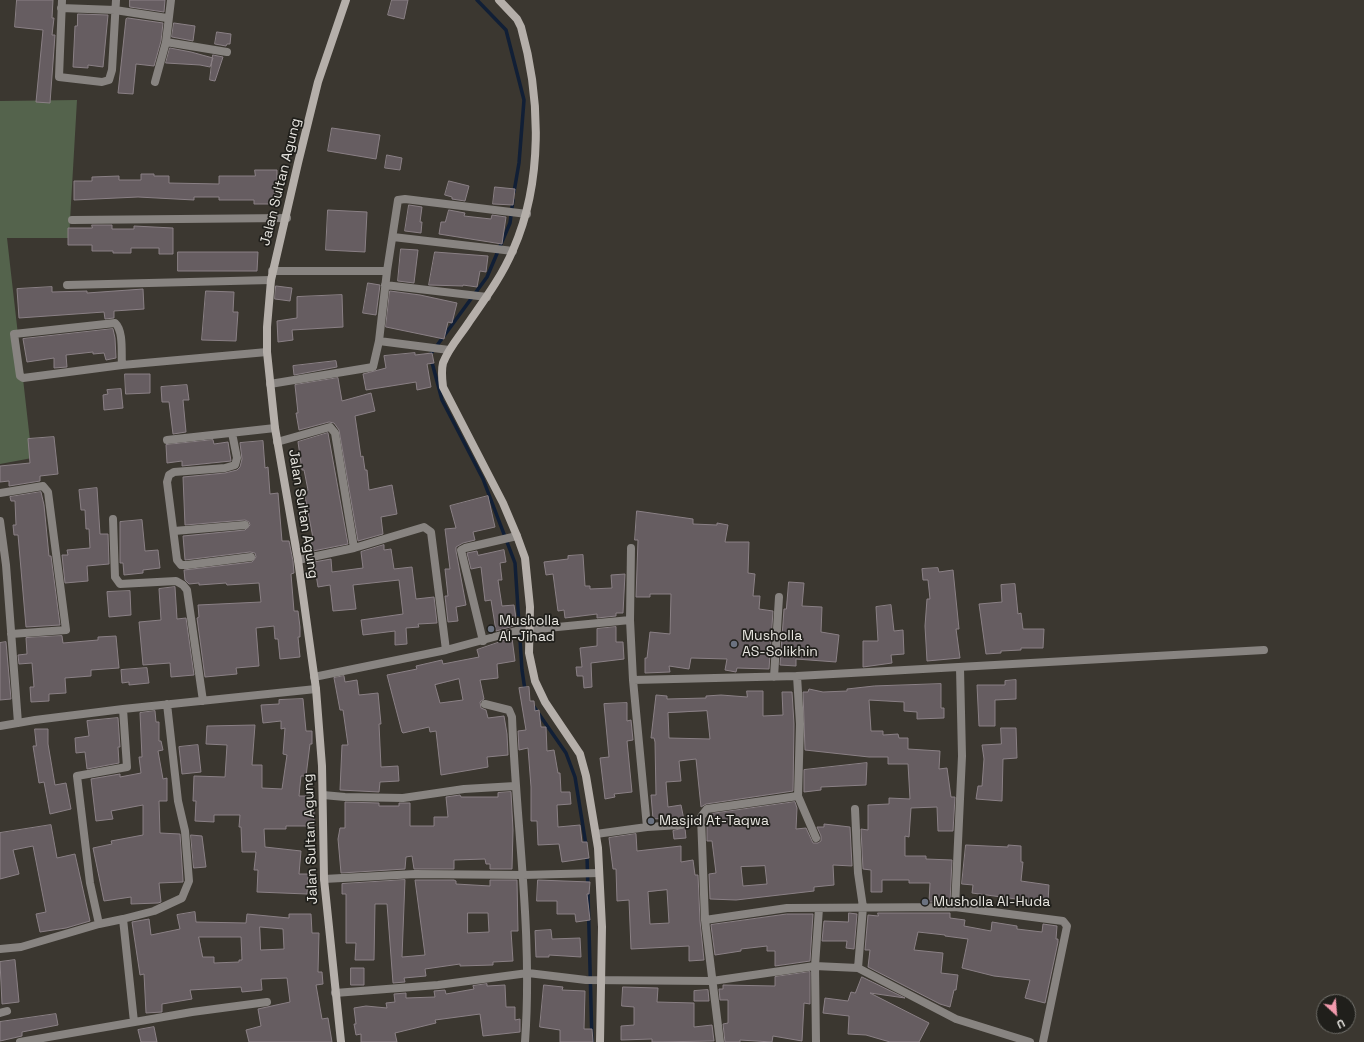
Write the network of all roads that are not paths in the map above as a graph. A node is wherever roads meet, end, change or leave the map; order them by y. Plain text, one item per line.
1 (116, 0) edge
2 (171, 0) edge
3 (346, 0) edge
4 (499, 0) edge
5 (62, 4) edge
6 (115, 10) junction
7 (167, 18) junction
8 (166, 42) junction
9 (227, 52) dead end
10 (155, 82) dead end
11 (527, 214) junction
12 (286, 218) junction
13 (72, 220) dead end
14 (393, 237) junction
15 (513, 251) junction
16 (272, 271) junction
17 (387, 271) junction
18 (271, 280) junction
19 (67, 285) dead end
20 (386, 285) junction
21 (487, 297) junction
22 (379, 341) junction
23 (448, 350) junction
24 (267, 352) junction
25 (122, 365) junction
26 (270, 384) junction
27 (274, 428) junction
28 (232, 433) junction
29 (168, 440) dead end
30 (278, 442) junction
31 (0, 493) edge
32 (113, 519) dead end
33 (0, 521) edge
34 (245, 524) dead end
35 (174, 531) junction
36 (517, 536) junction
37 (354, 548) junction
38 (631, 548) dead end
39 (251, 557) dead end
40 (298, 560) junction
41 (3, 590) edge
42 (779, 597) dead end
43 (630, 620) junction
44 (523, 630) junction
45 (11, 634) junction
46 (483, 641) junction
47 (446, 650) junction
48 (1264, 650) dead end
49 (960, 668) junction
50 (797, 676) junction
51 (314, 677) junction
52 (774, 677) junction
53 (634, 680) junction
54 (316, 689) junction
55 (203, 701) junction
56 (168, 704) junction
57 (485, 704) dead end
58 (123, 709) junction
59 (18, 723) junction
60 (0, 726) edge
61 (515, 786) junction
62 (323, 795) junction
63 (798, 796) junction
64 (855, 809) dead end
65 (681, 825) dead end
66 (647, 827) junction
67 (596, 834) junction
68 (816, 838) dead end
69 (596, 873) junction
70 (523, 875) junction
71 (324, 879) junction
72 (863, 907) junction
73 (955, 907) junction
74 (819, 908) junction
75 (123, 919) junction
76 (705, 920) junction
77 (99, 924) junction
78 (0, 949) edge
79 (815, 966) junction
80 (858, 968) junction
81 (528, 973) junction
82 (599, 980) junction
83 (712, 981) junction
84 (335, 993) junction
85 (267, 1002) dead end
86 (134, 1022) junction
87 (36, 1041) edge
88 (20, 1042) edge
89 (340, 1042) edge
90 (525, 1042) edge
91 (600, 1042) edge
92 (720, 1042) edge
93 (816, 1042) edge
94 (1030, 1042) edge
95 (1043, 1042) edge

1 - 6 street
2 - 7 street
3 - 12 street, Jalan Sultan Agung
4 - 11 street
5 - 6 street
5 - 6 street
6 - 7 street
7 - 8 street
8 - 9 street
8 - 10 street
11 - 14 street
11 - 15 street
12 - 13 street
12 - 16 street, Jalan Sultan Agung
14 - 15 street
14 - 17 street
15 - 21 street
16 - 17 street
16 - 18 street, Jalan Sultan Agung
17 - 20 street
18 - 19 street
18 - 24 street, Jalan Sultan Agung
20 - 21 street
20 - 22 street
21 - 23 street
22 - 23 street
22 - 26 street
23 - 36 street
24 - 25 street
24 - 26 street, Jalan Sultan Agung
25 - 25 street
26 - 27 street, Jalan Sultan Agung
27 - 28 street
27 - 30 street, Jalan Sultan Agung
28 - 29 street
28 - 35 street
30 - 37 street
30 - 40 street, Jalan Sultan Agung
31 - 45 street
32 - 55 street
33 - 41 street
34 - 35 street
35 - 39 street
36 - 44 street
36 - 46 street
37 - 40 street
37 - 47 street
38 - 43 street
40 - 51 street, Jalan Sultan Agung
41 - 45 street
42 - 52 street
43 - 44 street
43 - 53 street
44 - 46 street
44 - 67 street
45 - 59 street
46 - 47 street
47 - 51 street
48 - 49 street
49 - 50 street
49 - 73 street
50 - 52 street
50 - 63 street
51 - 54 street, Jalan Sultan Agung
52 - 53 street
53 - 66 street
54 - 55 street
54 - 62 street, Jalan Sultan Agung
55 - 56 street
56 - 58 street
56 - 75 street
57 - 61 street
58 - 59 street
58 - 77 street
59 - 60 street
61 - 62 street
61 - 70 street
62 - 71 street, Jalan Sultan Agung
63 - 68 street
63 - 76 street
64 - 72 street
65 - 66 street
66 - 67 street
67 - 69 street
69 - 70 street
69 - 82 street
70 - 71 street
70 - 81 street
71 - 84 street, Jalan Sultan Agung
72 - 73 street
72 - 74 street
72 - 80 street
73 - 95 street
74 - 76 street
74 - 79 street
75 - 77 street
75 - 86 street
76 - 83 street
77 - 78 street
79 - 80 street
79 - 83 street
79 - 93 street
80 - 94 street
81 - 82 street
81 - 84 street
81 - 90 street
82 - 83 street
82 - 91 street
83 - 92 street
84 - 89 street, Jalan Sultan Agung
85 - 86 street
86 - 87 street
87 - 88 street

